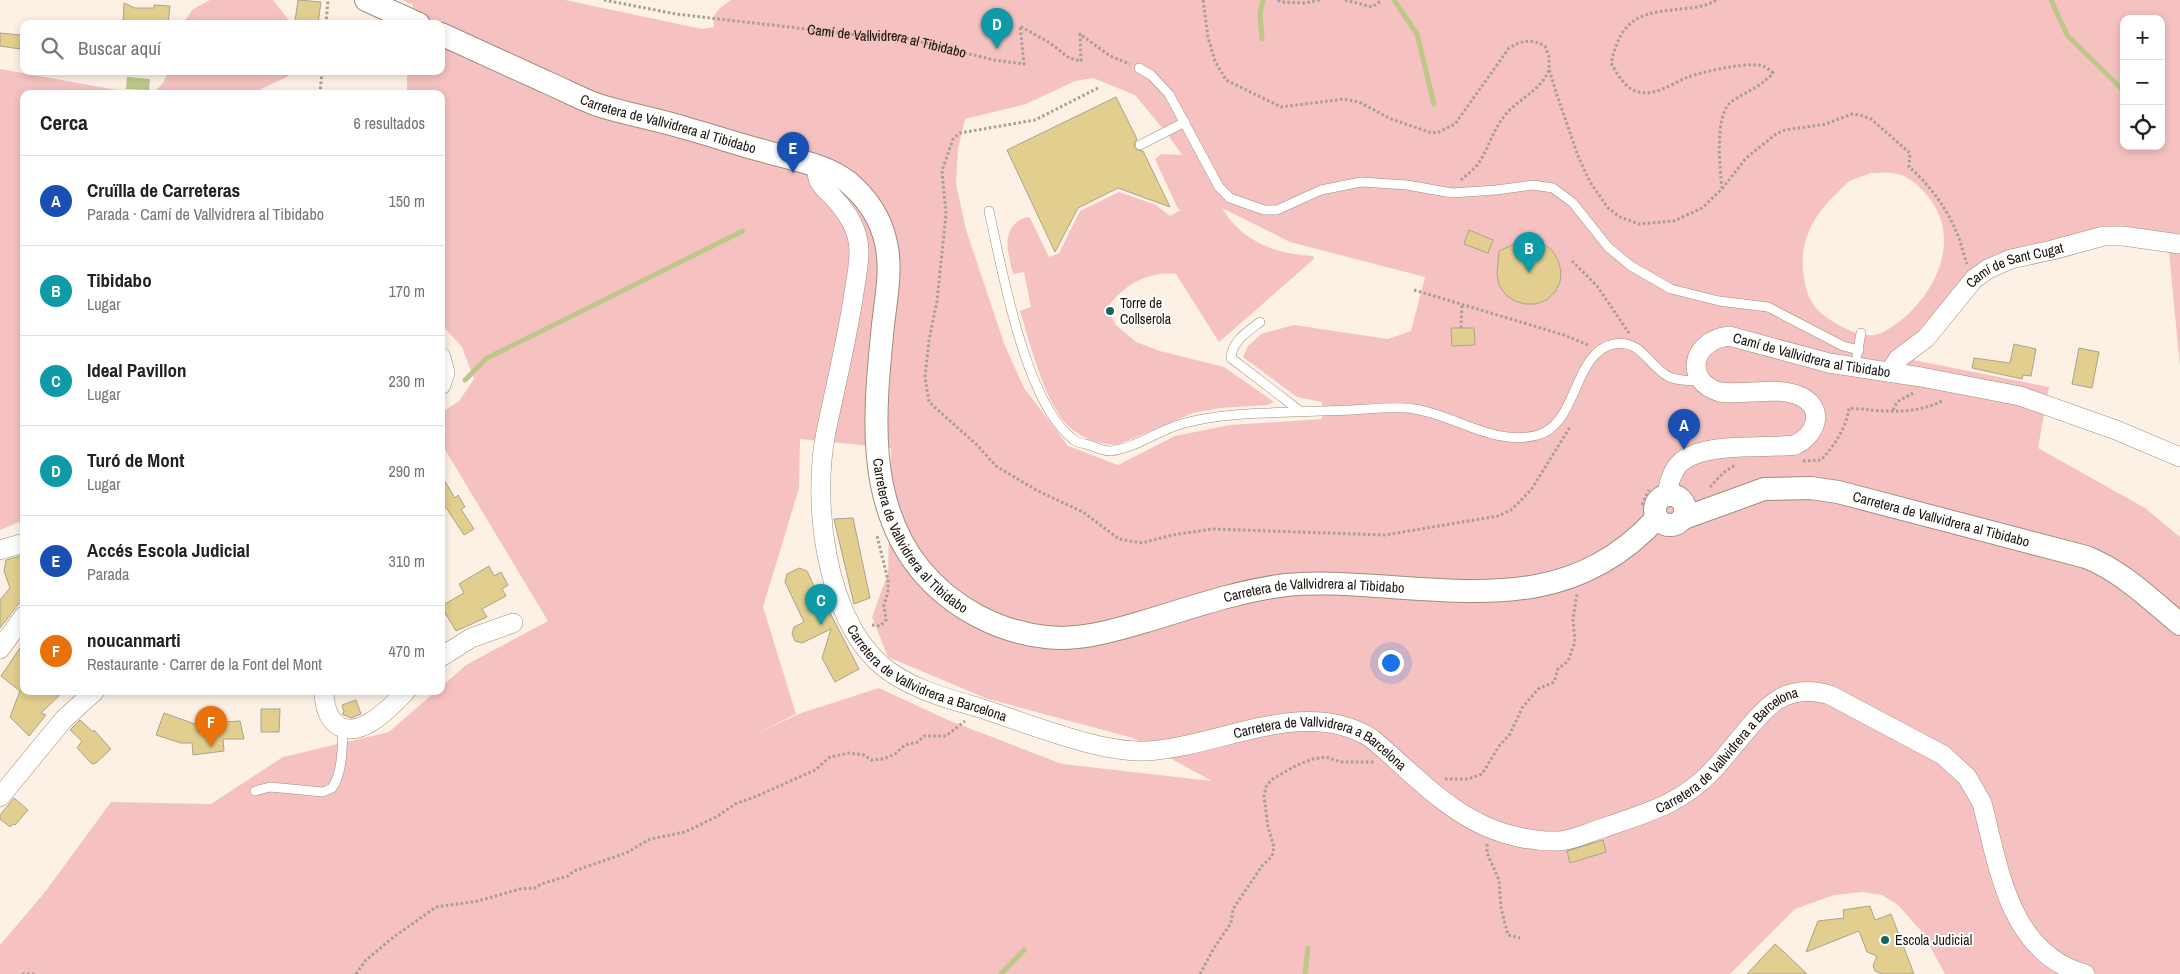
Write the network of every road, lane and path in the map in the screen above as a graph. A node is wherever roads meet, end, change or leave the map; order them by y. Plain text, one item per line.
1 (328, 0) edge
2 (366, 0) edge
3 (604, 0) edge
4 (1203, 0) edge
5 (1278, 0) edge
6 (1320, 0) edge
7 (1345, 0) edge
8 (1382, 0) edge
9 (1716, 0) edge
10 (326, 20) edge
11 (410, 20) edge
12 (445, 36) edge
13 (1139, 68) joint
14 (1549, 69) junction
15 (322, 75) edge
16 (1098, 88) dead end
17 (320, 90) edge
18 (1185, 122) junction
19 (1140, 145) dead end
20 (816, 166) junction
21 (1722, 189) junction
22 (1452, 193) junction
23 (989, 210) dead end
24 (2180, 244) edge
25 (1572, 261) dead end
26 (1974, 279) junction
27 (1414, 290) dead end
28 (1462, 304) junction
29 (1260, 322) dead end
30 (1462, 328) dead end
31 (1861, 333) dead end
32 (1600, 350) junction
33 (1640, 350) junction
34 (1857, 359) junction
35 (1890, 372) junction
36 (1702, 381) junction
37 (1950, 398) dead end
38 (1300, 411) junction
39 (1564, 412) junction
40 (2180, 457) edge
41 (1795, 462) dead end
42 (1737, 464) dead end
43 (1667, 495) junction
44 (1707, 508) junction
45 (1657, 518) junction
46 (1684, 518) junction
47 (876, 530) dead end
48 (20, 544) edge
49 (0, 550) edge
50 (1578, 586) dead end
51 (846, 614) junction
52 (20, 622) edge
53 (513, 623) dead end
54 (2180, 624) edge
55 (0, 649) edge
56 (445, 654) edge
57 (90, 695) edge
58 (324, 695) edge
59 (402, 695) edge
60 (968, 714) dead end
61 (343, 728) junction
62 (1394, 757) junction
63 (1415, 775) junction
64 (255, 791) dead end
65 (0, 797) edge
66 (1486, 843) dead end
67 (1520, 938) dead end
68 (22, 974) edge
69 (37, 974) edge
70 (356, 974) edge
71 (1200, 974) edge
72 (2085, 974) edge

1 - 10 path
2 - 11 street
3 - 13 path, Camí de Vallvidrera al Tibidabo
4 - 14 path
5 - 6 path
7 - 8 path
9 - 21 path
12 - 20 street, Carretera de Vallvidrera al Tibidabo
13 - 18 lane
14 - 21 path
14 - 22 path
15 - 17 path
16 - 39 path
18 - 19 lane
18 - 22 lane
20 - 45 street, Carretera de Vallvidrera al Tibidabo
20 - 51 street, Carretera de Vallvidrera a Barcelona
21 - 26 path
22 - 34 lane
23 - 38 lane
24 - 26 street, Camí de Sant Cugat
25 - 33 path
26 - 35 street, Camí de Sant Cugat
27 - 28 path
28 - 30 path
28 - 32 path
29 - 38 lane
31 - 34 lane
32 - 33 lane
32 - 39 lane
33 - 36 lane
34 - 35 street, Camí de Vallvidrera al Tibidabo
34 - 36 street, Camí de Vallvidrera al Tibidabo
35 - 40 street, Camí de Vallvidrera al Tibidabo
36 - 43 street
37 - 41 path
38 - 39 lane
42 - 44 path
43 - 45 street
43 - 46 street
44 - 46 street, Carretera de Vallvidrera al Tibidabo
44 - 54 street, Carretera de Vallvidrera al Tibidabo
45 - 46 street
47 - 51 path
48 - 49 street
50 - 63 path
51 - 62 street, Carretera de Vallvidrera a Barcelona
52 - 55 street
53 - 56 street
57 - 65 street
58 - 61 street
59 - 61 street
60 - 70 path
61 - 64 lane
62 - 63 street, Carretera de Vallvidrera a Barcelona
62 - 71 path
63 - 72 street, Carretera de Vallvidrera a Barcelona
66 - 67 path
68 - 69 path

